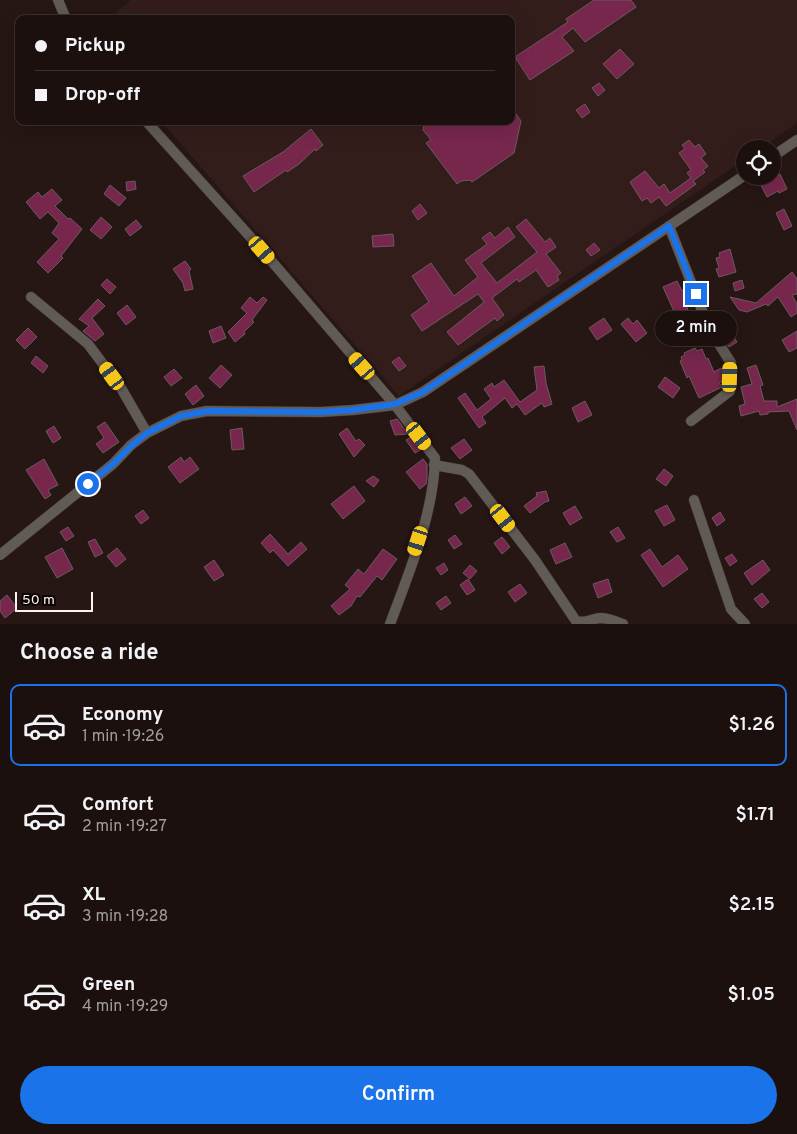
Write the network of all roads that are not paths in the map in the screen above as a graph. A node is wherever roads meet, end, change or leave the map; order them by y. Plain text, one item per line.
1 (58, 0) edge
2 (64, 15) edge
3 (150, 125) edge
4 (797, 140) edge
5 (781, 150) edge
6 (736, 181) edge
7 (669, 226) junction
8 (31, 297) dead end
9 (395, 404) junction
10 (691, 421) dead end
11 (147, 433) junction
12 (434, 464) junction
13 (694, 500) dead end
14 (0, 555) edge
15 (390, 624) edge
16 (623, 624) edge
17 (745, 624) edge

1 - 2 street
3 - 9 street
4 - 5 street
6 - 7 street
7 - 9 street
7 - 10 street
8 - 11 street
9 - 11 street
9 - 12 street
11 - 14 street
12 - 15 street
12 - 16 street
13 - 17 street

